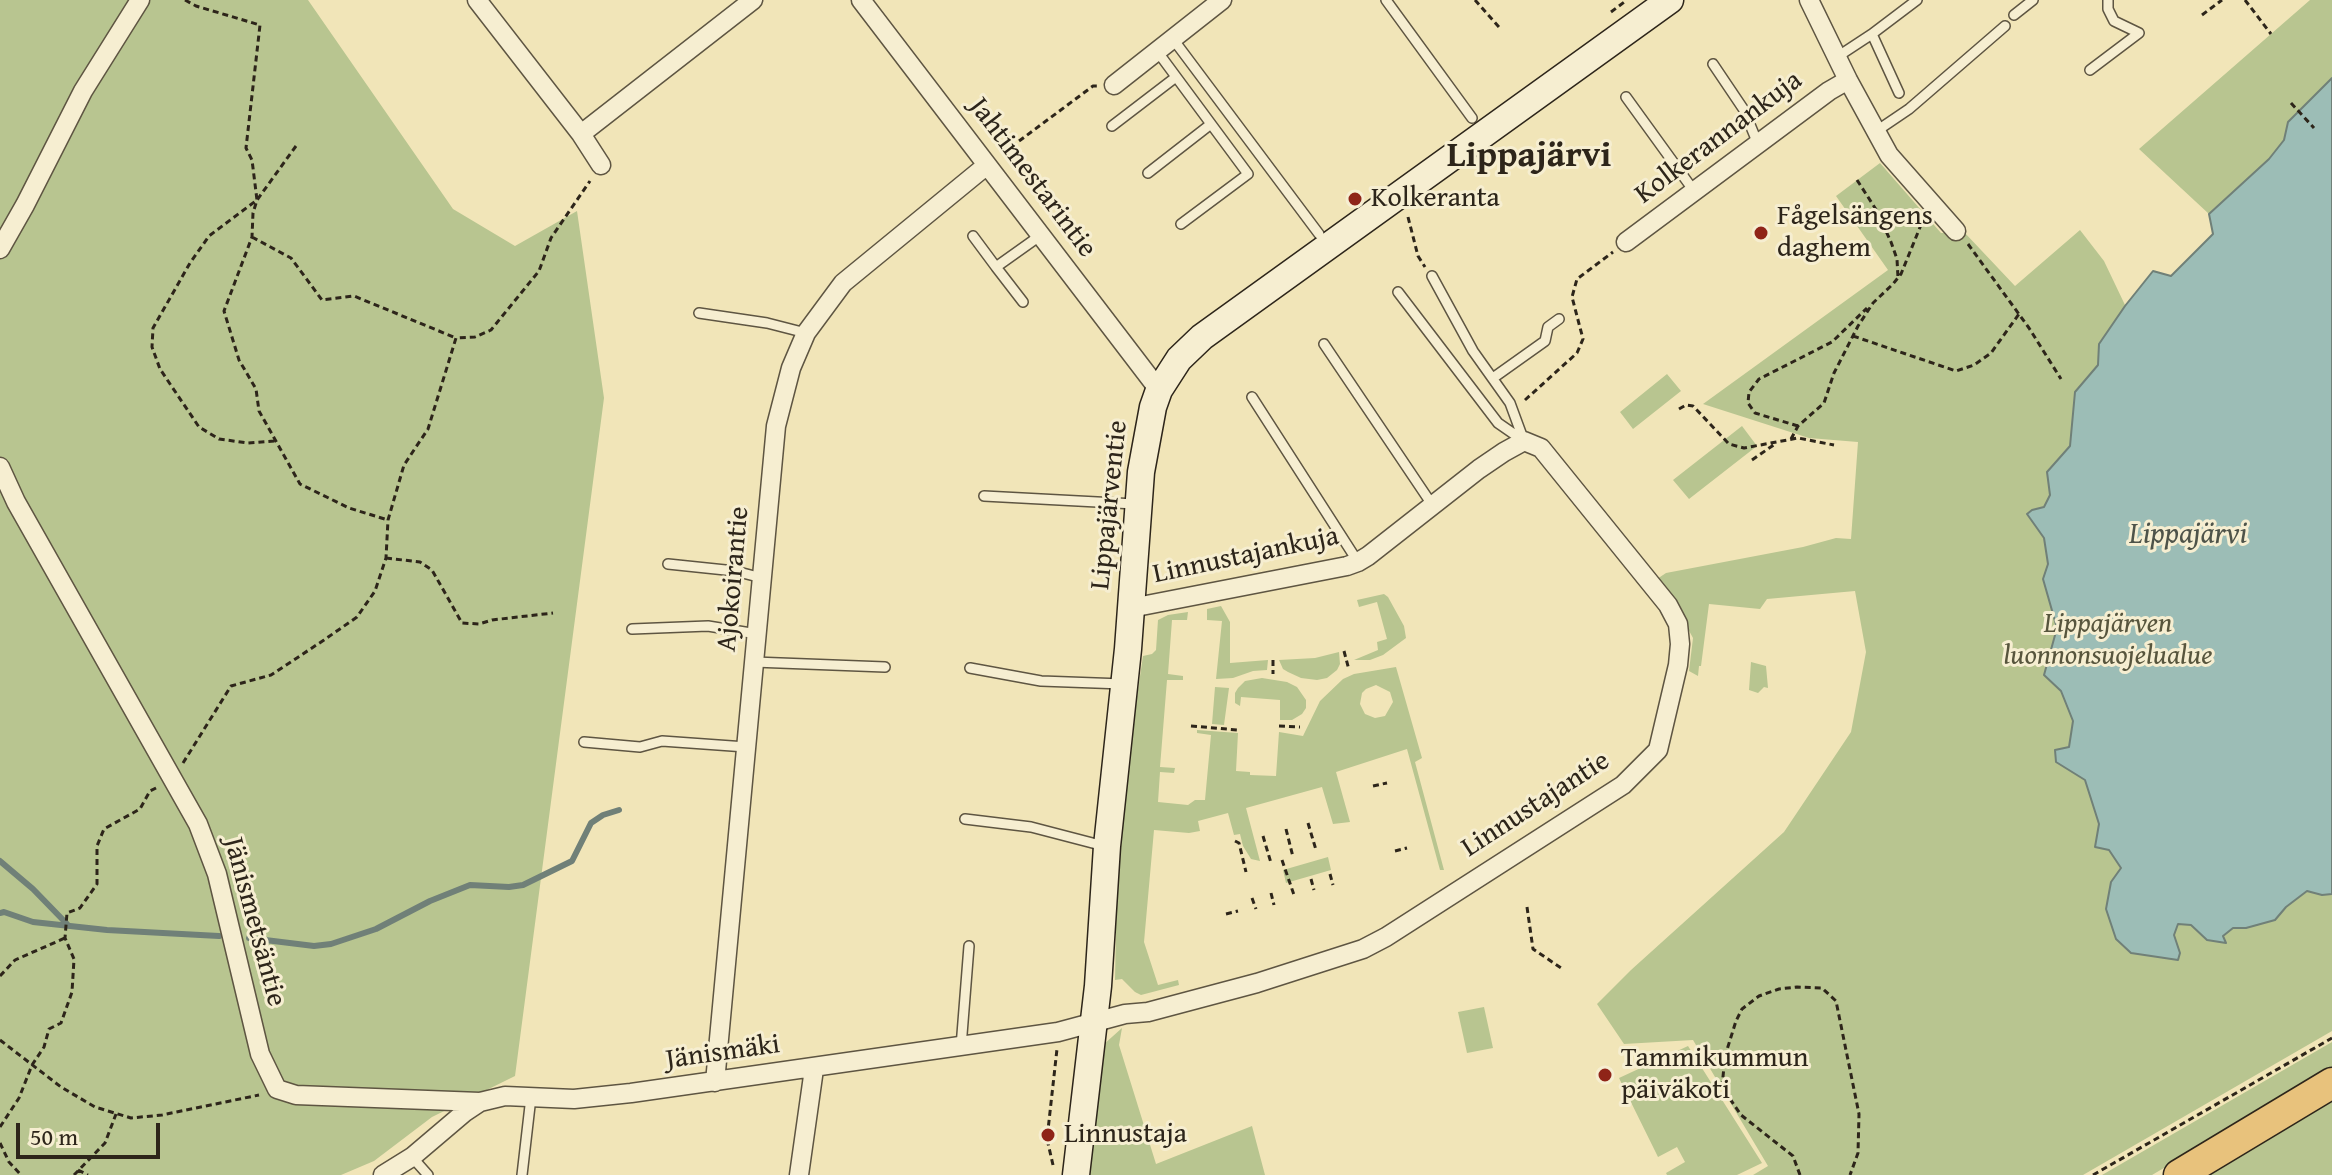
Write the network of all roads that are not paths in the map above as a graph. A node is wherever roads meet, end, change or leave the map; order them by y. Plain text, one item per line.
1 (140, 0) edge
2 (477, 0) edge
3 (753, 0) edge
4 (861, 0) edge
5 (1222, 0) edge
6 (1386, 0) edge
7 (1670, 0) edge
8 (1809, 0) edge
9 (1917, 0) edge
10 (2033, 0) edge
11 (2108, 0) edge
12 (2014, 15) dead end
13 (2005, 26) dead end
14 (1872, 34) junction
15 (1173, 39) junction
16 (1157, 51) junction
17 (1837, 57) junction
18 (1713, 64) dead end
19 (2090, 70) dead end
20 (1176, 77) junction
21 (1848, 80) junction
22 (1114, 85) road end
23 (1899, 93) dead end
24 (1626, 97) dead end
25 (1472, 118) dead end
26 (1211, 124) junction
27 (1112, 126) dead end
28 (1875, 132) junction
29 (581, 134) junction
30 (1758, 144) junction
31 (601, 165) road end
32 (987, 165) junction
33 (1148, 173) dead end
34 (1694, 191) junction
35 (1181, 224) dead end
36 (1956, 231) road end
37 (1319, 234) dead end
38 (1041, 235) junction
39 (973, 236) dead end
40 (1626, 242) dead end
41 (0, 249) edge
42 (996, 267) junction
43 (1432, 276) road end
44 (1398, 292) dead end
45 (1023, 302) dead end
46 (699, 313) dead end
47 (1559, 319) dead end
48 (806, 333) junction
49 (1324, 344) dead end
50 (1493, 378) junction
51 (1159, 390) junction
52 (1252, 397) dead end
53 (1524, 441) junction
54 (0, 467) edge
55 (984, 496) dead end
56 (1139, 505) junction
57 (1433, 506) junction
58 (1358, 562) junction
59 (668, 564) dead end
60 (762, 578) junction
61 (1131, 608) junction
62 (632, 629) dead end
63 (757, 634) junction
64 (754, 662) junction
65 (885, 667) dead end
66 (970, 668) dead end
67 (1123, 684) junction
68 (584, 742) dead end
69 (746, 747) junction
70 (965, 819) dead end
71 (1107, 846) junction
72 (969, 946) dead end
73 (1093, 1023) junction
74 (961, 1047) junction
75 (814, 1069) junction
76 (715, 1082) junction
77 (2332, 1083) edge
78 (531, 1097) junction
79 (480, 1102) junction
80 (412, 1157) junction
81 (383, 1175) edge
82 (428, 1175) edge
83 (522, 1175) edge
84 (799, 1175) edge
85 (1076, 1175) edge
86 (2179, 1175) edge

1 - 41 street
2 - 29 street
3 - 29 street
4 - 32 street, Jahtimestarintie
5 - 15 street
6 - 25 lane
7 - 51 main road, Lippajärventie
8 - 17 street
9 - 14 lane
10 - 12 lane
11 - 19 lane
13 - 28 lane
14 - 17 lane
14 - 23 lane
15 - 16 street
15 - 37 lane
16 - 20 lane
16 - 22 street
17 - 21 street
18 - 30 lane
20 - 26 lane
20 - 27 lane
21 - 28 street
21 - 30 street, Kolkerannankuja
24 - 34 lane
26 - 33 lane
26 - 35 lane
28 - 36 street
29 - 31 street
30 - 34 street, Kolkerannankuja
32 - 38 street, Jahtimestarintie
32 - 48 street, Ajokoirantie
34 - 40 street, Kolkerannankuja
38 - 42 lane
38 - 51 street, Jahtimestarintie
39 - 42 lane
42 - 45 lane
43 - 50 lane
44 - 53 lane
46 - 48 lane
47 - 50 lane
48 - 60 street, Ajokoirantie
49 - 57 lane
50 - 53 lane
51 - 56 main road, Lippajärventie
52 - 58 lane
53 - 57 street, Linnustajankuja
53 - 73 street, Linnustajantie
54 - 79 street, Jänismetsäntie
55 - 56 lane
56 - 61 main road, Lippajärventie
57 - 58 street, Linnustajankuja
58 - 61 street, Linnustajankuja
59 - 60 lane
60 - 63 street, Ajokoirantie
61 - 67 main road, Lippajärventie
62 - 63 lane
63 - 64 street, Ajokoirantie
64 - 65 lane
64 - 69 street, Ajokoirantie
66 - 67 lane
67 - 71 main road, Lippajärventie
68 - 69 lane
69 - 76 street, Ajokoirantie
70 - 71 lane
71 - 73 main road, Lippajärventie
72 - 74 lane
73 - 74 street, Jänismäki
73 - 85 main road, Lippajärventie
74 - 75 street, Jänismäki
75 - 76 street, Jänismäki
75 - 84 street
76 - 78 street, Jänismäki
77 - 86 main road
78 - 79 street, Jänismäki
78 - 83 lane
79 - 80 street, Jänismäki
80 - 81 street, Jänismäki
80 - 82 lane

